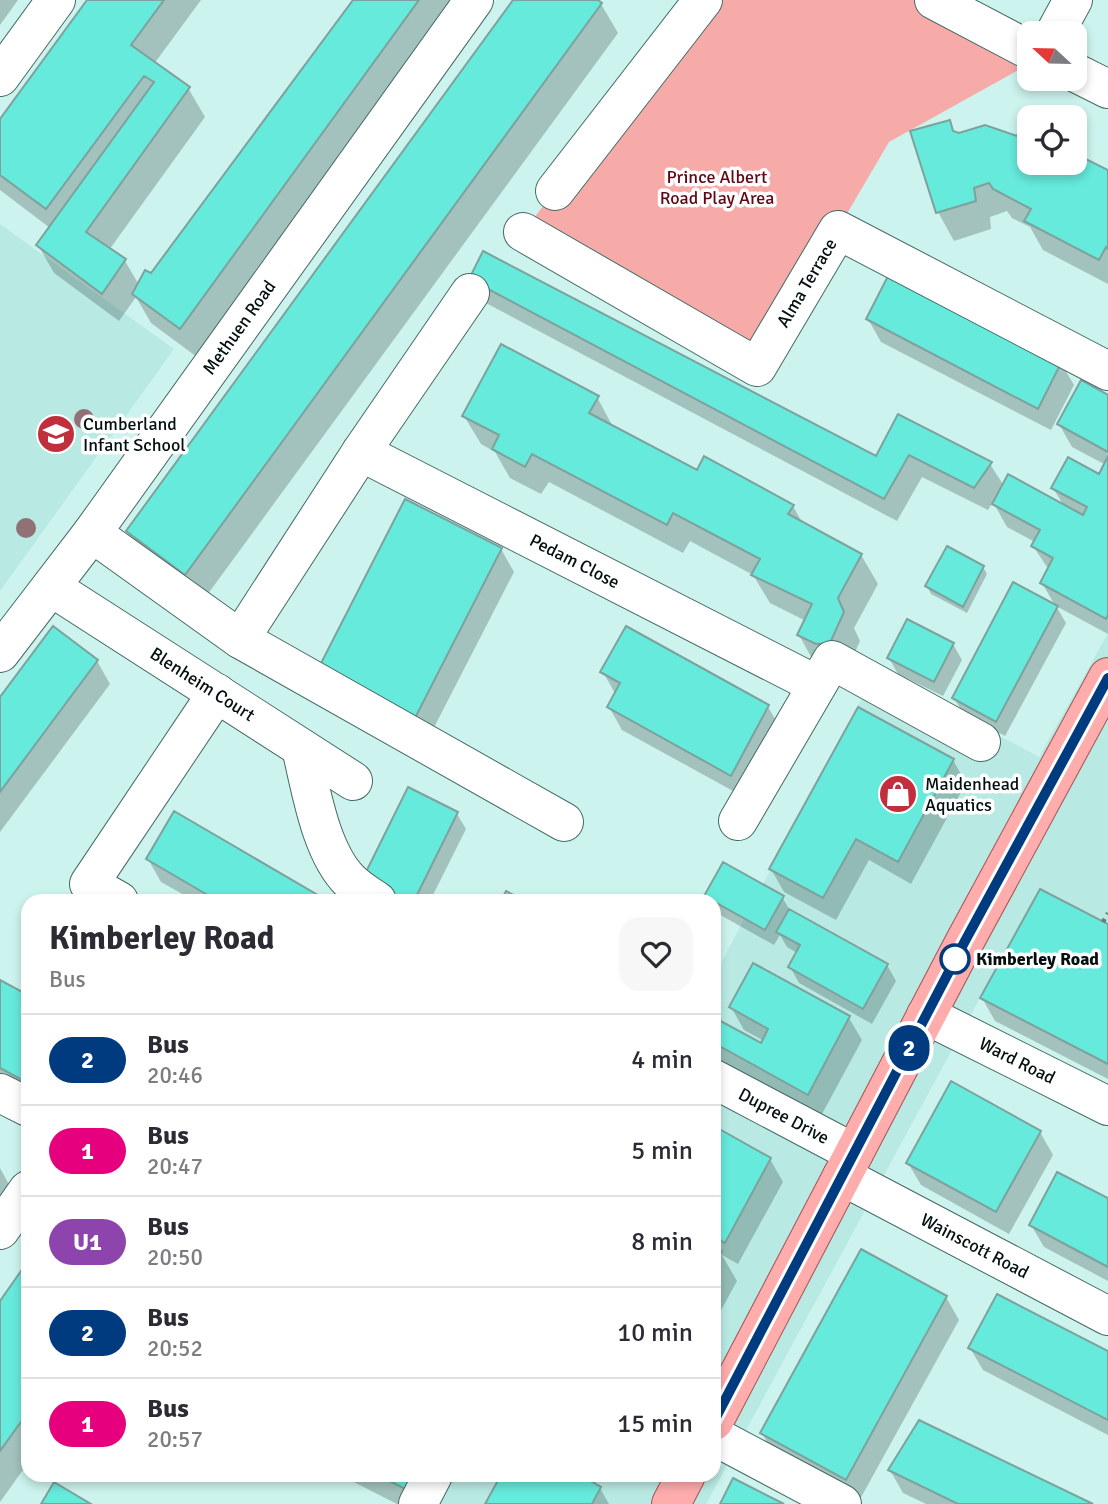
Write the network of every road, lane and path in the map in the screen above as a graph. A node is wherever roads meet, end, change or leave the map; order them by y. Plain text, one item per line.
1 (56, 0) edge
2 (474, 0) edge
3 (703, 0) edge
4 (933, 0) edge
5 (1073, 0) edge
6 (1062, 21) edge
7 (1017, 44) edge
8 (0, 77) edge
9 (1087, 78) edge
10 (1108, 89) edge
11 (555, 191) dead end
12 (523, 232) dead end
13 (470, 293) dead end
14 (1108, 371) edge
15 (361, 452) junction
16 (92, 533) junction
17 (51, 587) junction
18 (240, 639) junction
19 (0, 653) edge
20 (803, 677) junction
21 (1108, 677) edge
22 (217, 693) junction
23 (981, 742) dead end
24 (302, 748) junction
25 (354, 781) dead end
26 (738, 821) dead end
27 (564, 822) dead end
28 (107, 894) edge
29 (368, 894) edge
30 (1108, 913) edge
31 (1103, 922) dead end
32 (926, 1015) junction
33 (721, 1083) edge
34 (0, 1093) edge
35 (21, 1104) edge
36 (1108, 1106) edge
37 (848, 1165) junction
38 (21, 1200) edge
39 (0, 1230) edge
40 (1108, 1316) edge
41 (721, 1408) edge
42 (721, 1440) edge
43 (429, 1482) edge
44 (682, 1482) edge
45 (418, 1504) edge
46 (671, 1504) edge
47 (842, 1504) edge

1 - 8 street
2 - 16 street, Methuen Road
3 - 11 street
4 - 7 street
5 - 6 street
9 - 10 street
12 - 14 street, Alma Terrace
13 - 15 street
15 - 18 street
15 - 20 street, Pedam Close
16 - 17 street, Methuen Road
16 - 18 street
17 - 19 street, Methuen Road
17 - 22 street, Blenheim Court
18 - 27 street
20 - 23 street
20 - 26 street
21 - 32 main road
22 - 24 street, Blenheim Court
22 - 28 street
24 - 25 street, Blenheim Court
24 - 29 street
30 - 31 path
32 - 36 street, Ward Road
32 - 37 main road
33 - 37 street, Dupree Drive
34 - 35 street
37 - 40 street, Wainscott Road
37 - 41 main road
38 - 39 street
42 - 47 street
43 - 45 street
44 - 46 main road

